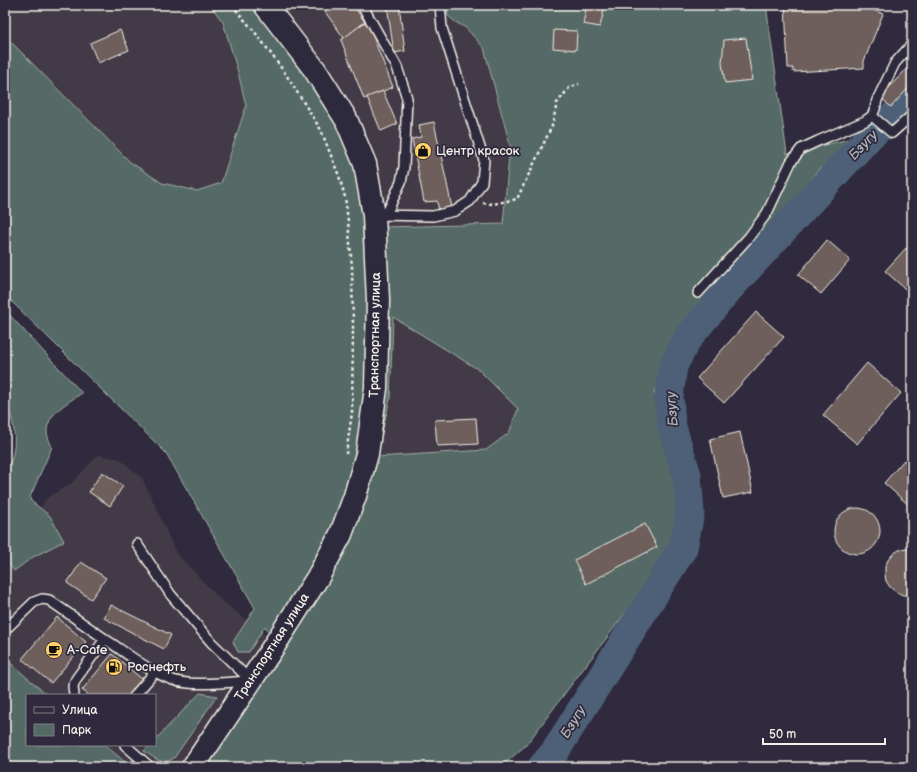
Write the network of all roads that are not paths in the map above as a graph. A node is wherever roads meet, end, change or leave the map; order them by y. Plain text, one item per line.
1 (265, 5) edge
2 (362, 5) edge
3 (440, 5) edge
4 (912, 44) edge
5 (912, 115) edge
6 (872, 116) junction
7 (380, 215) junction
8 (698, 293) dead end
9 (137, 544) dead end
10 (7, 628) dead end
11 (105, 639) junction
12 (155, 672) junction
13 (251, 681) junction
14 (74, 694) edge
15 (135, 694) edge
16 (126, 746) edge
17 (150, 767) edge
18 (193, 767) edge

1 - 7 main road, Транспортная улица
2 - 7 lane
3 - 7 lane
4 - 6 lane
5 - 6 lane
6 - 8 lane
7 - 13 main road, Транспортная улица
9 - 13 lane
10 - 11 lane
11 - 12 lane
11 - 14 lane
12 - 13 lane
12 - 15 lane
13 - 18 main road, Транспортная улица
16 - 17 lane

